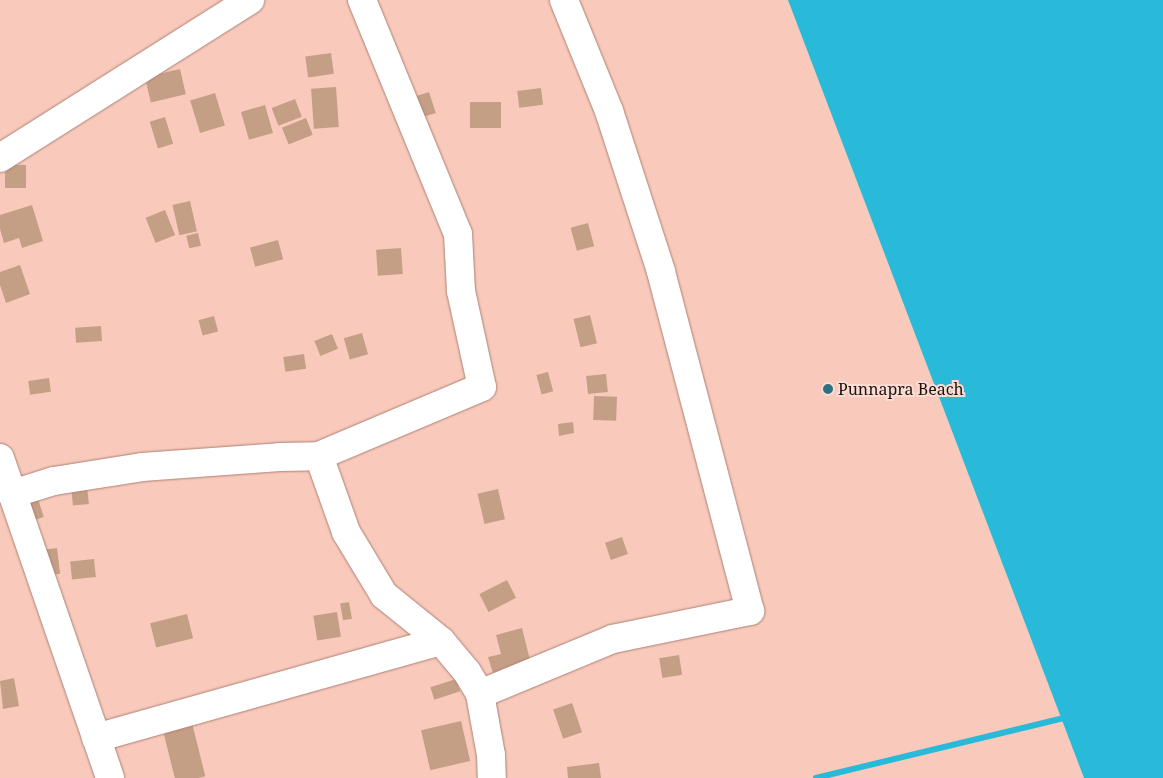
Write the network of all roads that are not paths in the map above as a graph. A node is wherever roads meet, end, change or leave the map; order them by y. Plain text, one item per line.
1 (250, 0) edge
2 (362, 0) edge
3 (564, 0) edge
4 (0, 158) edge
5 (319, 456) junction
6 (0, 458) edge
7 (12, 494) junction
8 (442, 641) junction
9 (480, 694) junction
10 (96, 738) junction
11 (110, 778) edge
12 (492, 778) edge

1 - 4 street
2 - 5 street
3 - 9 street
5 - 7 street
5 - 8 street
6 - 7 street
7 - 10 street
8 - 9 street
8 - 10 street
9 - 12 street
10 - 11 street

